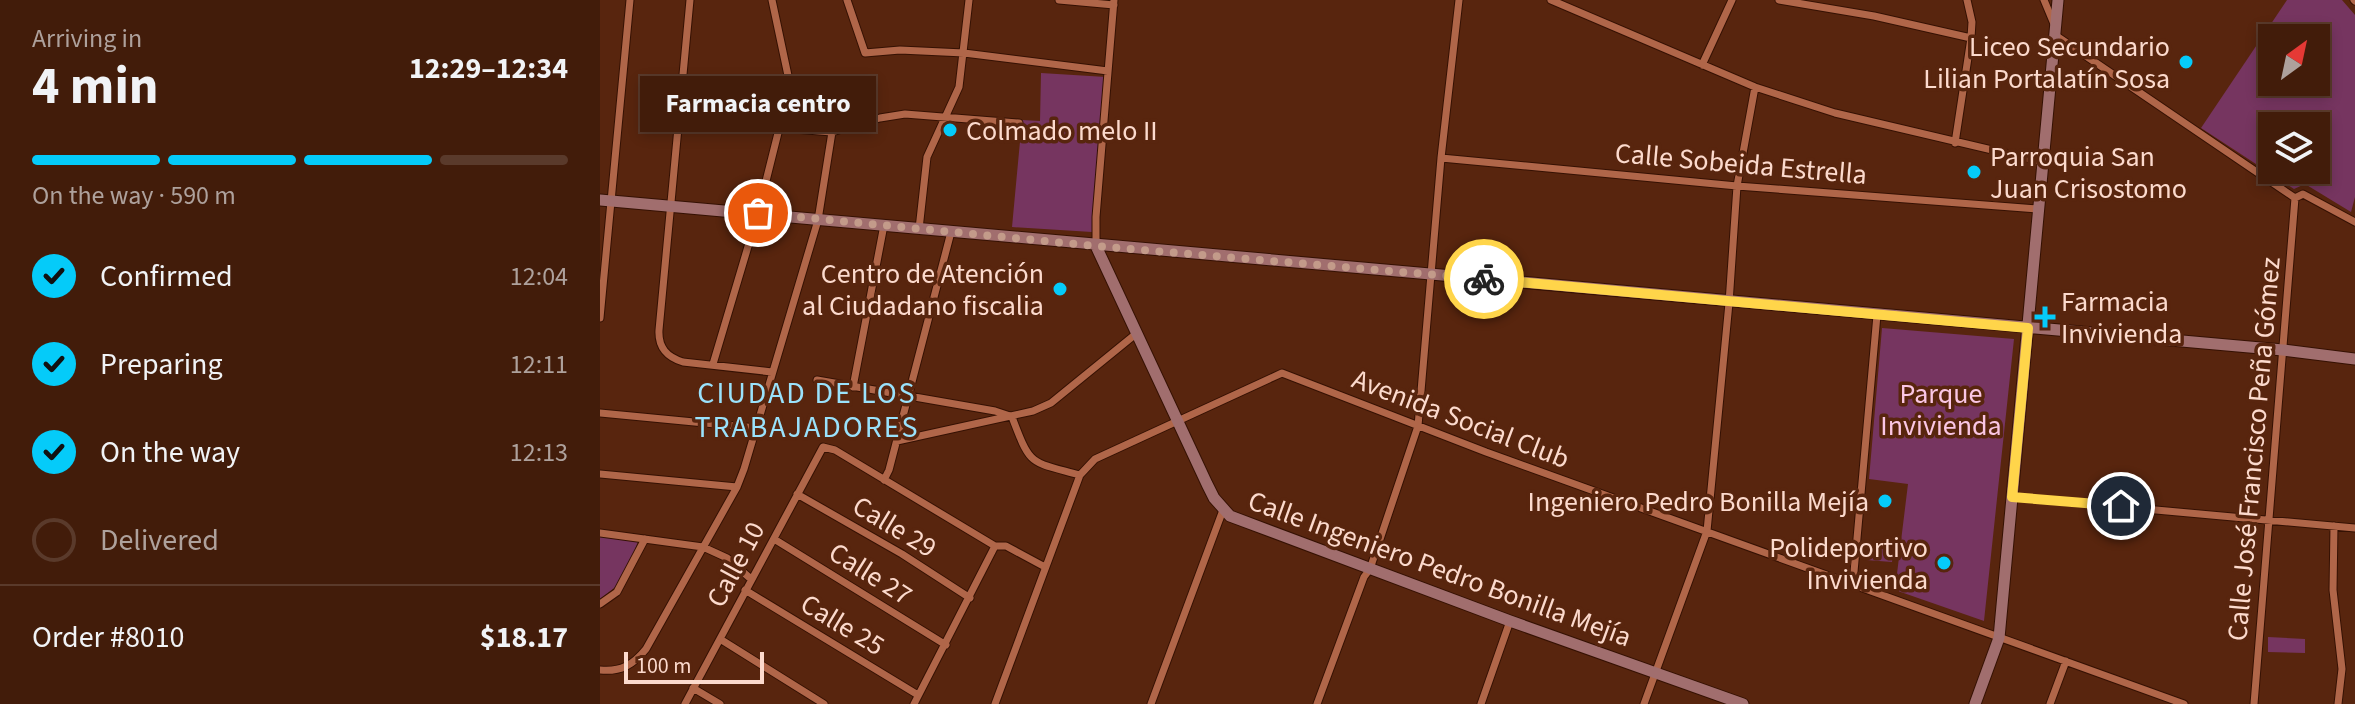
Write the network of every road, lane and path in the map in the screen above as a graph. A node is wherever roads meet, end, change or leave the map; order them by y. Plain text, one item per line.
1 (630, 0) edge
2 (690, 0) edge
3 (772, 0) edge
4 (847, 0) edge
5 (969, 0) edge
6 (1059, 0) edge
7 (1459, 0) edge
8 (1551, 0) edge
9 (1732, 0) edge
10 (1779, 0) edge
11 (1967, 0) edge
12 (2044, 0) edge
13 (2058, 0) edge
14 (1114, 2) edge
15 (2055, 30) junction
16 (1971, 38) junction
17 (964, 53) junction
18 (1702, 65) junction
19 (1108, 71) junction
20 (1755, 87) junction
21 (946, 115) junction
22 (1019, 123) dead end
23 (781, 128) junction
24 (832, 132) junction
25 (1955, 143) junction
26 (1441, 158) junction
27 (2043, 162) junction
28 (1737, 186) junction
29 (2295, 198) junction
30 (606, 201) edge
31 (670, 207) junction
32 (2038, 209) junction
33 (758, 213) junction
34 (818, 220) junction
35 (2355, 222) edge
36 (884, 225) junction
37 (919, 229) junction
38 (951, 232) junction
39 (1096, 246) junction
40 (1433, 274) junction
41 (1729, 303) junction
42 (1877, 315) junction
43 (600, 318) edge
44 (2028, 328) junction
45 (1137, 333) junction
46 (2283, 350) junction
47 (2355, 359) edge
48 (713, 364) junction
49 (772, 372) junction
50 (817, 380) dead end
51 (853, 387) junction
52 (908, 396) junction
53 (600, 413) edge
54 (1012, 417) junction
55 (1177, 419) junction
56 (1418, 426) junction
57 (757, 428) junction
58 (897, 441) junction
59 (600, 474) edge
60 (1080, 475) junction
61 (884, 480) junction
62 (737, 487) junction
63 (797, 494) junction
64 (2012, 497) junction
65 (1223, 510) junction
66 (2267, 519) junction
67 (2334, 526) junction
68 (2355, 528) edge
69 (1707, 531) junction
70 (600, 533) edge
71 (645, 539) junction
72 (774, 539) junction
73 (995, 546) junction
74 (703, 547) junction
75 (1045, 567) junction
76 (1370, 569) junction
77 (751, 579) junction
78 (1853, 583) junction
79 (745, 590) junction
80 (970, 598) junction
81 (600, 604) edge
82 (1510, 621) junction
83 (1999, 638) junction
84 (720, 639) junction
85 (946, 645) junction
86 (2066, 661) junction
87 (600, 670) edge
88 (1655, 673) junction
89 (693, 688) junction
90 (918, 695) junction
91 (685, 704) edge
92 (720, 704) edge
93 (824, 704) edge
94 (914, 704) edge
95 (995, 704) edge
96 (1151, 704) edge
97 (1317, 704) edge
98 (1481, 704) edge
99 (1644, 704) edge
100 (1743, 704) edge
101 (1975, 704) edge
102 (2050, 704) edge
103 (2184, 704) edge
104 (2254, 704) edge
105 (2338, 704) edge

1 - 30 street
2 - 31 street
3 - 23 street
4 - 17 street
5 - 17 street
6 - 14 street
7 - 26 street
8 - 18 street
9 - 18 street
10 - 16 street
11 - 16 street
12 - 15 street
13 - 15 main road
14 - 19 street, Calle Ingeniero Pedro Bonilla Mejía
15 - 27 main road
15 - 29 street
16 - 25 street
17 - 19 street
17 - 21 street
18 - 20 street
19 - 39 street, Calle Ingeniero Pedro Bonilla Mejía
20 - 25 street
20 - 28 street
21 - 22 street
21 - 24 street
21 - 37 street
23 - 24 street
23 - 33 street
24 - 34 street
25 - 27 street
26 - 28 street, Calle Sobeida Estrella
26 - 40 street
27 - 32 main road
28 - 32 street, Calle Sobeida Estrella
28 - 41 street
29 - 35 street
29 - 46 street, Calle José Francisco Peña Gómez
30 - 31 main road
30 - 43 street
31 - 33 main road
31 - 48 street
32 - 44 main road
33 - 34 main road
33 - 48 street
34 - 36 main road
34 - 49 street
36 - 37 main road
36 - 51 street
37 - 38 main road
38 - 39 main road
38 - 52 street
39 - 40 main road
39 - 45 main road, Calle Ingeniero Pedro Bonilla Mejía
40 - 41 main road
40 - 56 street
41 - 42 main road
41 - 69 street
42 - 44 main road
42 - 78 street
44 - 46 main road
44 - 64 main road
45 - 54 street
45 - 55 main road, Calle Ingeniero Pedro Bonilla Mejía
46 - 47 main road
46 - 66 street, Calle José Francisco Peña Gómez
48 - 49 street
49 - 57 street
50 - 51 street
51 - 52 street
52 - 54 street
52 - 58 street
53 - 57 street
54 - 58 street
54 - 60 street
55 - 56 street, Avenida Social Club
55 - 60 street, Avenida Social Club
55 - 65 main road, Calle Ingeniero Pedro Bonilla Mejía
56 - 69 street, Avenida Social Club
56 - 76 street
57 - 62 street
58 - 61 street
59 - 62 street
60 - 75 street
61 - 63 street, Calle 10
61 - 73 street
62 - 74 street
63 - 72 street, Calle 10
63 - 80 street, Calle 29
64 - 66 street
64 - 83 main road
65 - 76 main road, Calle Ingeniero Pedro Bonilla Mejía
65 - 96 street
66 - 67 street
66 - 104 street, Calle José Francisco Peña Gómez
67 - 68 street
67 - 105 street
69 - 78 street, Avenida Social Club
69 - 88 street
70 - 71 street
71 - 74 street
71 - 81 street
72 - 77 street, Calle 10
72 - 85 street, Calle 27
73 - 75 street
73 - 80 street
74 - 77 street
74 - 87 street
75 - 95 street
76 - 82 main road, Calle Ingeniero Pedro Bonilla Mejía
76 - 97 street
77 - 79 street, Calle 10
78 - 83 street, Avenida Social Club
79 - 84 street, Calle 10
79 - 90 street, Calle 25
80 - 85 street
82 - 88 main road, Calle Ingeniero Pedro Bonilla Mejía
82 - 98 street
83 - 86 street, Avenida Social Club
83 - 101 main road
84 - 89 street, Calle 10
84 - 93 street
85 - 90 street
86 - 102 street
86 - 103 street, Avenida Social Club
88 - 99 street
88 - 100 main road, Calle Ingeniero Pedro Bonilla Mejía
89 - 91 street, Calle 10
89 - 92 street
90 - 94 street

